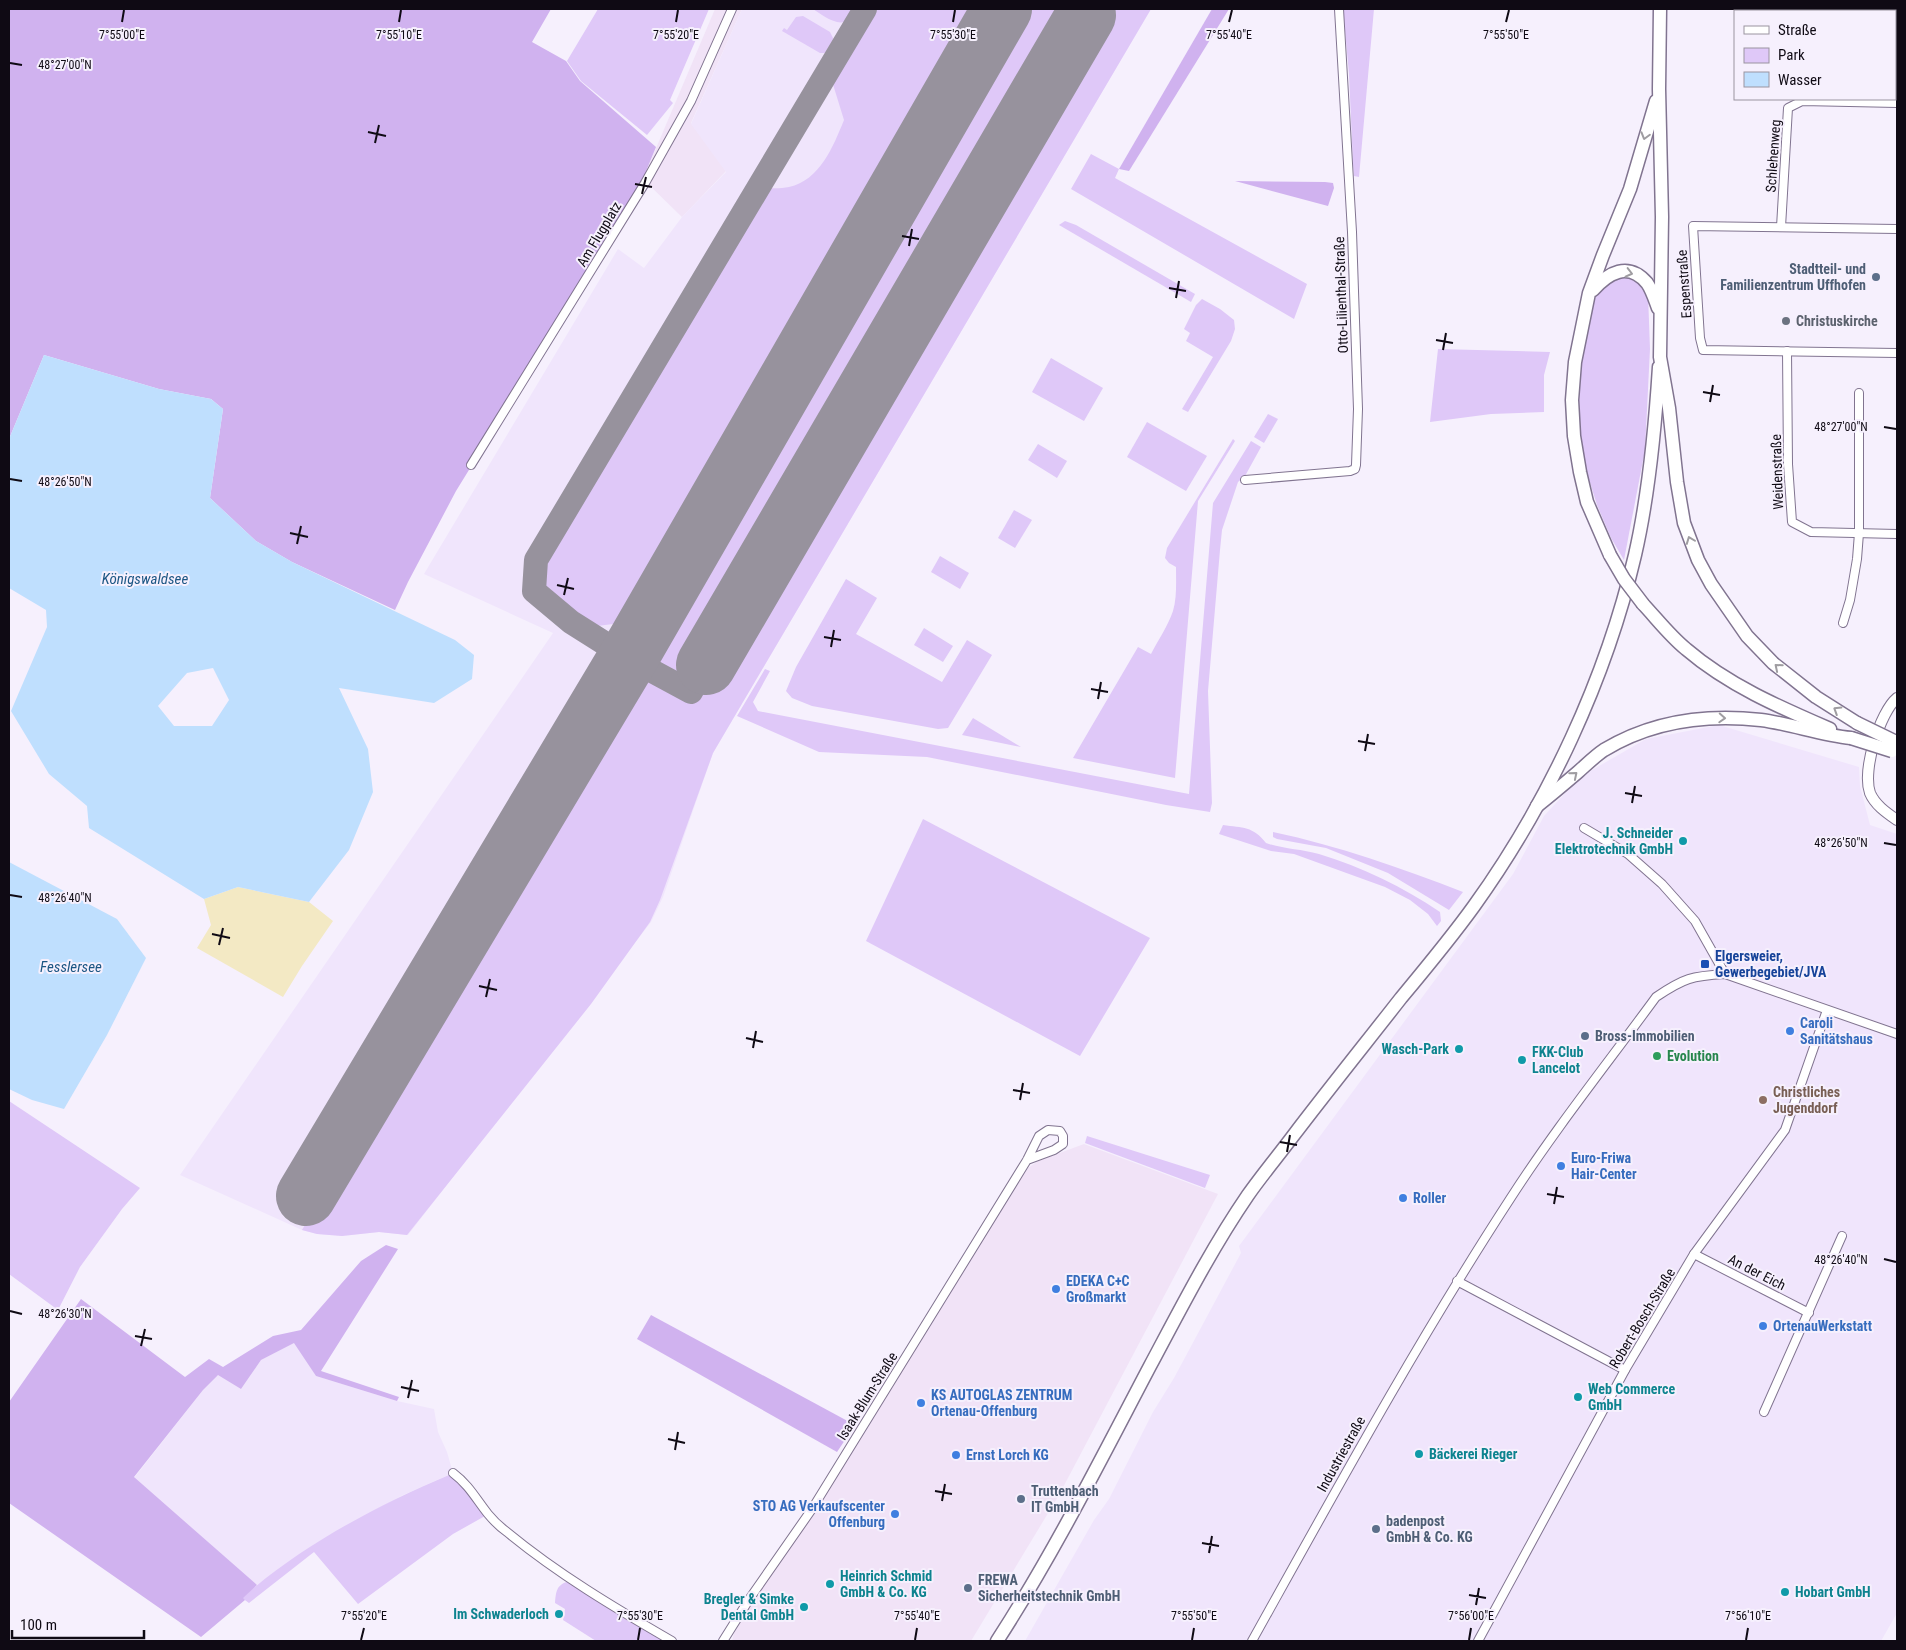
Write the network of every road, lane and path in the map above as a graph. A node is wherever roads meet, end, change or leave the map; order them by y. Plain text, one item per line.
1 (732, 9) edge
2 (1339, 9) edge
3 (1660, 9) edge
4 (1659, 90) junction
5 (1897, 102) edge
6 (1781, 227) junction
7 (1897, 228) edge
8 (1589, 293) junction
9 (1660, 313) junction
10 (1787, 351) junction
11 (1897, 353) edge
12 (1660, 357) junction
13 (1859, 393) dead end
14 (471, 465) dead end
15 (1245, 480) dead end
16 (1859, 533) junction
17 (1897, 534) edge
18 (1844, 623) dead end
19 (1897, 698) edge
20 (1851, 738) junction
21 (1895, 747) edge
22 (1537, 806) junction
23 (1897, 820) edge
24 (1584, 828) dead end
25 (1725, 974) junction
26 (1827, 1010) junction
27 (1897, 1034) edge
28 (1027, 1160) junction
29 (1842, 1236) dead end
30 (1694, 1254) junction
31 (1457, 1281) junction
32 (1809, 1313) junction
33 (1625, 1370) junction
34 (1764, 1412) dead end
35 (453, 1473) dead end
36 (672, 1641) edge
37 (723, 1641) edge
38 (997, 1641) edge
39 (1252, 1641) edge
40 (1478, 1641) edge

1 - 14 street, Am Flugplatz
2 - 15 street, Otto-Lilienthal-Straße
3 - 4 main road
4 -> 8 main road
4 - 9 main road
5 - 6 street, Schlehenweg
6 - 7 street, Espenstraße
6 - 10 street, Espenstraße
8 -> 9 main road
8 - 20 main road, bridge
9 - 12 main road
10 - 11 street, Espenstraße
10 - 16 street, Weidenstraße
21 -> 12 main road, bridge
12 - 22 main road
13 - 16 street
16 - 17 street, Weidenstraße
16 - 18 street
19 - 23 street
20 - 21 main road, bridge
22 -> 20 main road
22 - 38 main road
24 - 25 street
25 - 26 street
25 - 31 street, Industriestraße
26 - 27 street
26 - 30 street, Robert-Bosch-Straße
28 - 28 street, Isaak-Blum-Straße
28 - 37 street, Isaak-Blum-Straße
29 - 32 street
30 - 32 street, An der Eich
30 - 33 street, Robert-Bosch-Straße
31 - 33 street
31 - 39 street, Industriestraße
32 - 34 street
33 - 40 street, Robert-Bosch-Straße
35 - 36 street

